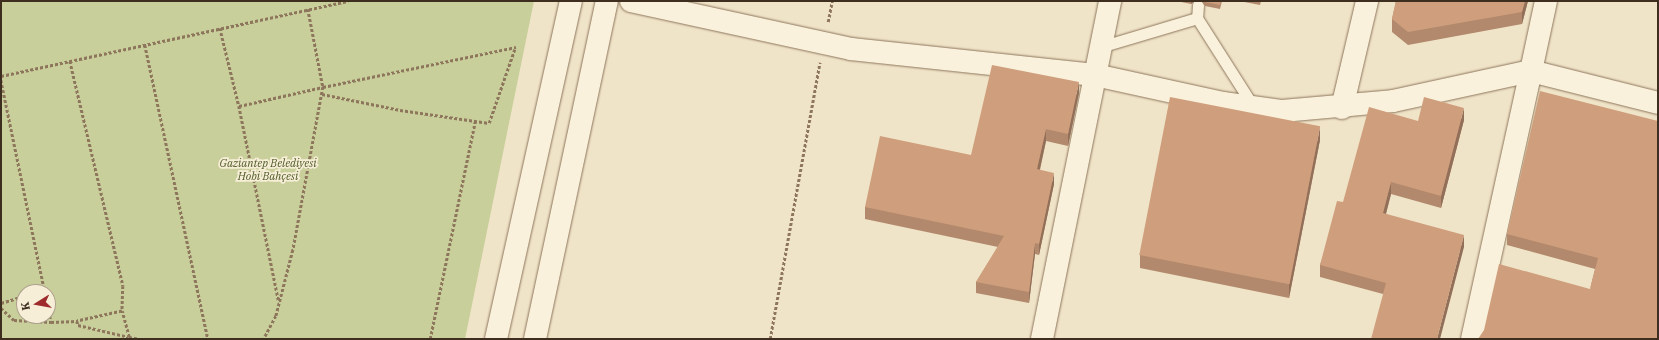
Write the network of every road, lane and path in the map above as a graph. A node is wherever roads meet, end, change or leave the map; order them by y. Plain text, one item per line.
1 (348, 1) edge
2 (571, 1) edge
3 (607, 1) edge
4 (631, 1) edge
5 (832, 1) edge
6 (1110, 1) edge
7 (1367, 1) edge
8 (1546, 1) edge
9 (1198, 5) dead end
10 (308, 9) junction
11 (1197, 18) junction
12 (220, 28) junction
13 (824, 43) junction
14 (145, 45) junction
15 (1100, 47) junction
16 (70, 61) junction
17 (1531, 71) junction
18 (1095, 75) junction
19 (1, 76) edge
20 (1, 80) edge
21 (323, 87) junction
22 (322, 94) junction
23 (1658, 103) edge
24 (239, 106) junction
25 (1253, 107) junction
26 (1342, 108) junction
27 (475, 122) junction
28 (44, 284) edge
29 (16, 298) edge
30 (280, 302) junction
31 (1, 303) edge
32 (1, 308) edge
33 (122, 311) junction
34 (16, 320) edge
35 (77, 321) junction
36 (56, 322) edge
37 (129, 337) junction
38 (140, 339) edge
39 (208, 339) edge
40 (264, 339) edge
41 (430, 339) edge
42 (496, 339) edge
43 (534, 339) edge
44 (770, 339) edge
45 (1042, 339) edge
46 (1472, 339) edge

1 - 10 path
2 - 42 street
3 - 43 street
4 - 13 street
5 - 13 path
6 - 15 street
7 - 26 street
8 - 17 street
9 - 11 lane
10 - 12 path
10 - 21 path
11 - 15 lane
11 - 25 lane
12 - 14 path
12 - 24 path
13 - 18 street
13 - 44 path
14 - 16 path
14 - 39 path
15 - 18 street
16 - 19 path
16 - 33 path
17 - 23 street
17 - 26 street
17 - 46 street
18 - 25 street
18 - 45 street
20 - 28 path
21 - 22 path
21 - 24 path
21 - 27 path
22 - 27 path
22 - 30 path
24 - 30 path
25 - 26 street
27 - 41 path
29 - 31 path
30 - 40 path
32 - 34 path
33 - 35 path
33 - 37 path
35 - 36 path
35 - 37 path
37 - 38 path

